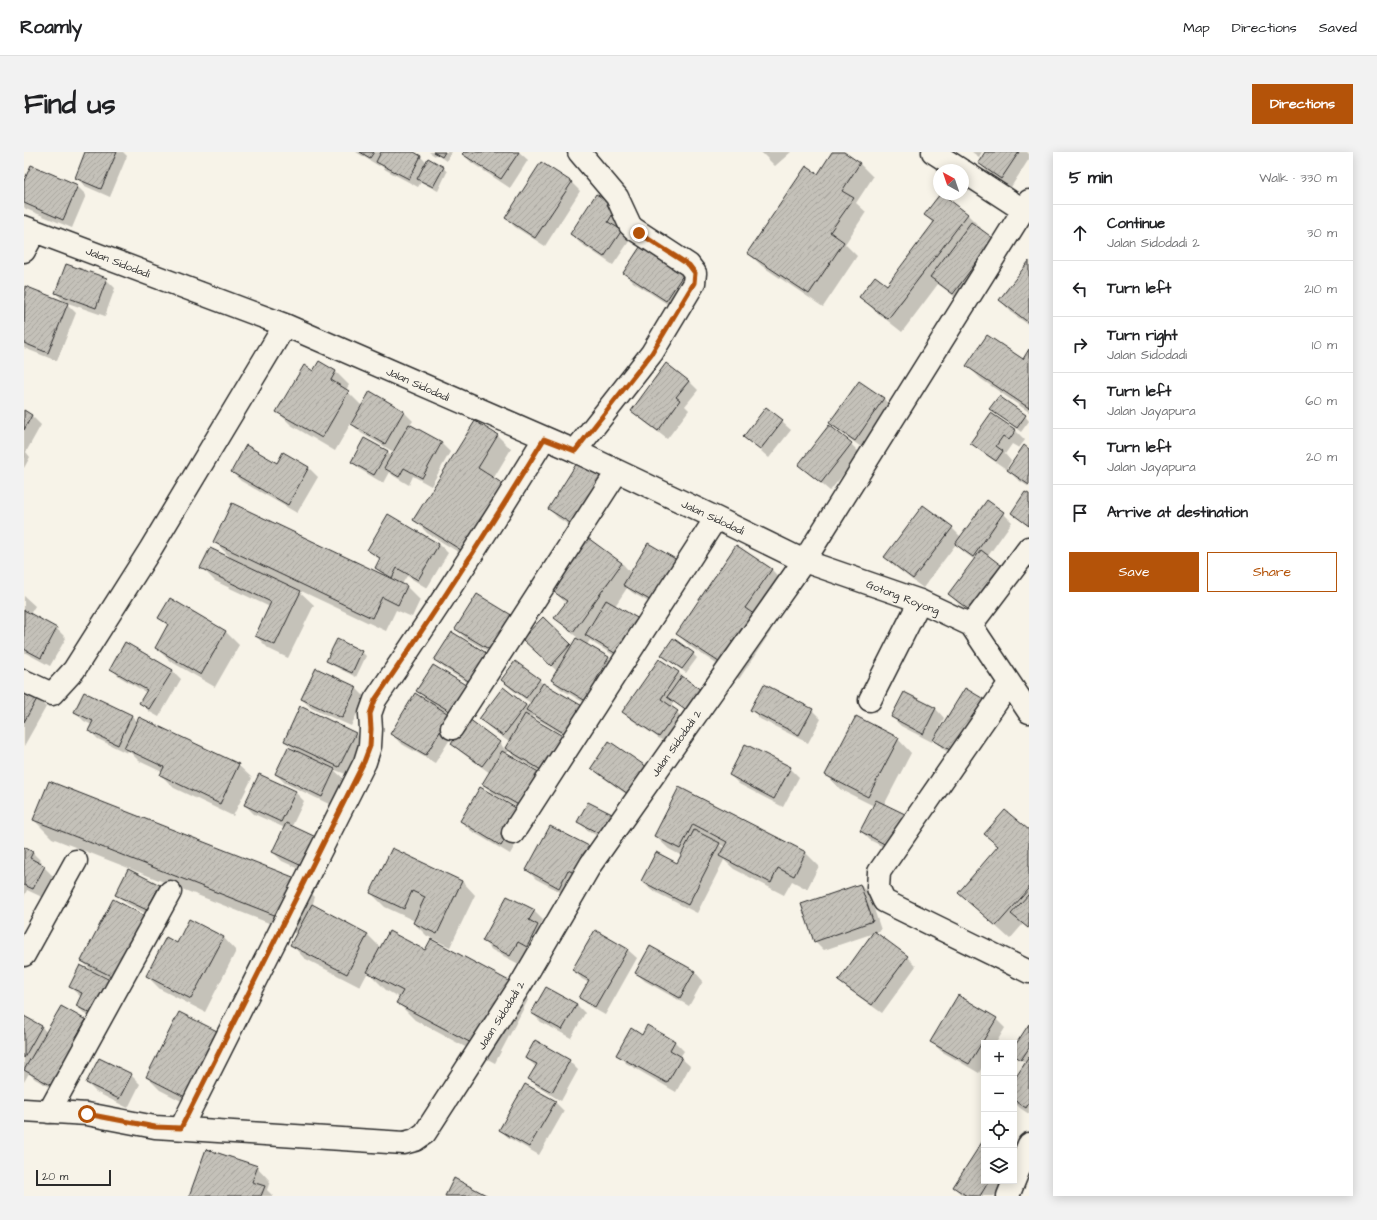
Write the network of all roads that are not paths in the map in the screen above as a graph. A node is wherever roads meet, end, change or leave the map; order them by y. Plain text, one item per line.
1 (579, 152) edge
2 (933, 152) edge
3 (951, 164) edge
4 (969, 175) edge
5 (1026, 205) edge
6 (30, 229) edge
7 (24, 251) edge
8 (285, 325) junction
9 (544, 439) junction
10 (575, 451) junction
11 (616, 472) junction
12 (716, 518) junction
13 (1029, 548) edge
14 (804, 561) junction
15 (920, 601) junction
16 (971, 625) junction
17 (24, 681) edge
18 (1009, 684) junction
19 (870, 700) dead end
20 (1029, 712) edge
21 (452, 728) dead end
22 (513, 833) dead end
23 (76, 861) dead end
24 (170, 892) dead end
25 (24, 955) edge
26 (1029, 972) edge
27 (24, 1110) edge
28 (49, 1112) junction
29 (181, 1128) junction
30 (1029, 1144) edge
31 (1008, 1196) edge

1 - 10 street
2 - 3 street
4 - 5 street
5 - 14 street, Jalan Sidodadi 2
6 - 7 street
6 - 8 street, Jalan Sidodadi
8 - 9 street, Jalan Sidodadi
8 - 17 street
9 - 10 street, Jalan Sidodadi
9 - 29 street
10 - 11 street, Jalan Sidodadi
11 - 12 street, Jalan Sidodadi
11 - 21 street
12 - 14 street, Jalan Sidodadi
12 - 22 street
13 - 16 street
14 - 15 street, Gotong Royong
14 - 29 street, Jalan Sidodadi 2
15 - 16 street, Gotong Royong
15 - 19 street
16 - 18 street
18 - 20 street
18 - 26 street
23 - 25 street
24 - 28 street
27 - 28 street, Jalan Sidodadi 2
28 - 29 street, Jalan Sidodadi 2
30 - 31 street

